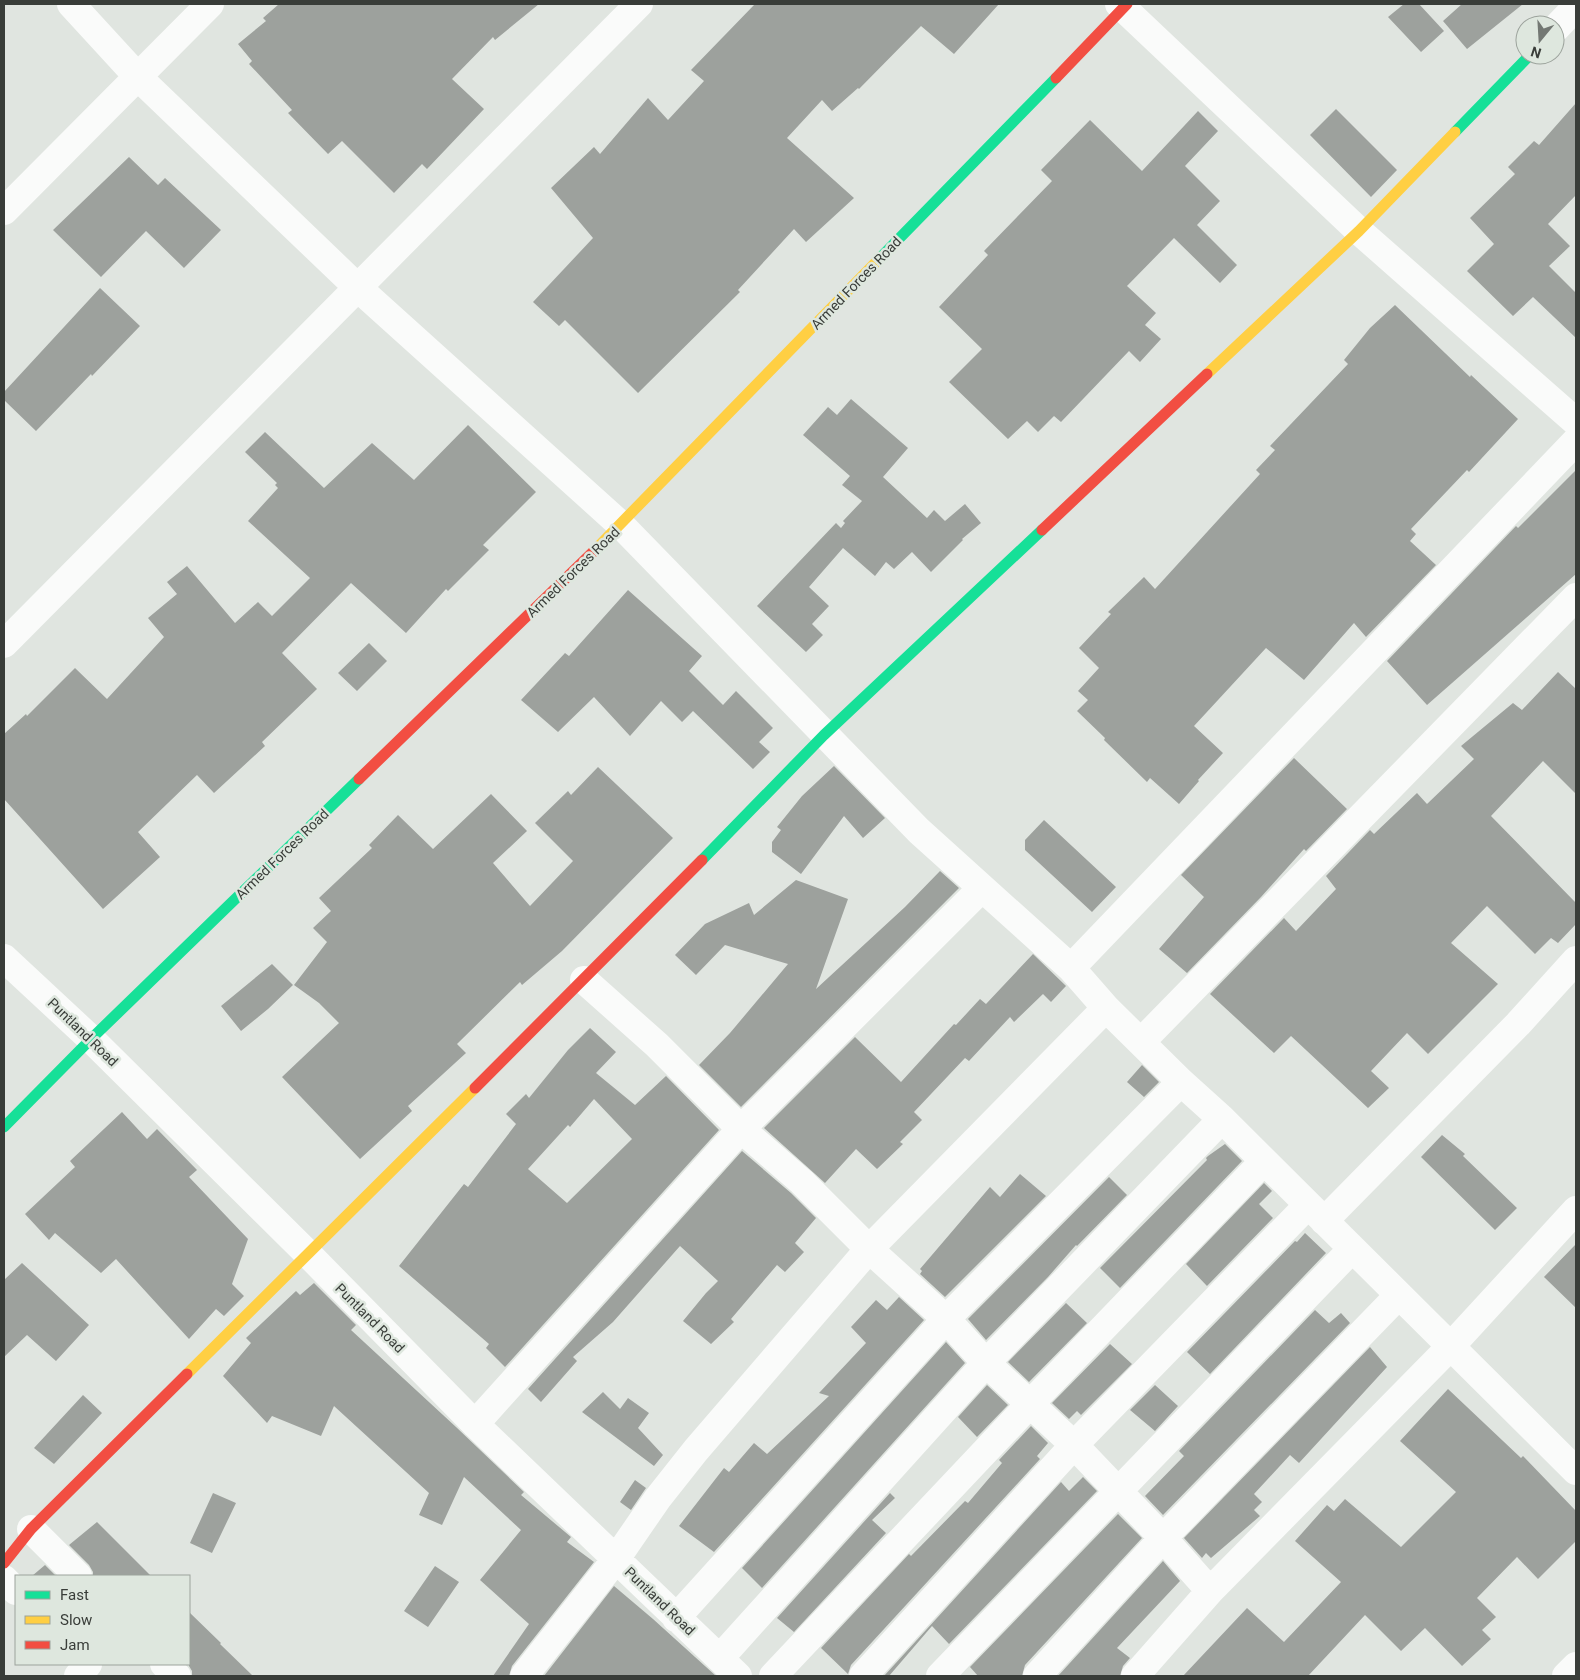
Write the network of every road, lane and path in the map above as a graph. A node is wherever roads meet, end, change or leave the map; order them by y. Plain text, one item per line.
1 (71, 4) edge
2 (210, 4) edge
3 (638, 4) edge
4 (1123, 5) edge
5 (1576, 7) edge
6 (1565, 19) edge
7 (1520, 65) edge
8 (138, 77) junction
9 (4, 211) edge
10 (1359, 231) junction
11 (357, 286) junction
12 (1576, 422) edge
13 (1576, 441) edge
14 (621, 525) junction
15 (1576, 597) edge
16 (4, 644) edge
17 (824, 735) junction
18 (982, 888) junction
19 (4, 958) edge
20 (1576, 960) edge
21 (1071, 968) junction
22 (584, 980) junction
23 (1106, 1008) junction
24 (91, 1039) junction
25 (1141, 1042) junction
26 (1181, 1082) junction
27 (1222, 1119) junction
28 (4, 1127) edge
29 (741, 1129) junction
30 (1264, 1161) junction
31 (1576, 1210) edge
32 (1316, 1213) junction
33 (869, 1249) junction
34 (1352, 1249) junction
35 (308, 1254) junction
36 (1399, 1295) junction
37 (946, 1319) junction
38 (1451, 1346) junction
39 (986, 1364) junction
40 (1029, 1405) junction
41 (475, 1424) junction
42 (1074, 1446) junction
43 (1576, 1471) edge
44 (1118, 1492) junction
45 (31, 1529) junction
46 (1163, 1538) junction
47 (616, 1558) junction
48 (4, 1563) edge
49 (77, 1575) edge
50 (4, 1579) edge
51 (15, 1590) edge
52 (1210, 1591) junction
53 (676, 1618) junction
54 (87, 1665) edge
55 (165, 1665) edge
56 (1576, 1666) edge
57 (729, 1667) edge
58 (78, 1676) edge
59 (177, 1676) edge
60 (524, 1676) edge
61 (773, 1676) edge
62 (863, 1676) edge
63 (940, 1676) edge
64 (1037, 1676) edge
65 (1134, 1676) edge
66 (1566, 1676) edge

1 - 8 street
2 - 8 street
3 - 11 street
4 - 10 street
4 - 14 street, Armed Forces Road
5 - 6 street
7 - 10 street
8 - 9 street
8 - 11 street
10 - 12 street
10 - 17 street
11 - 14 street
11 - 16 street
13 - 21 street
14 - 17 street
14 - 24 street, Armed Forces Road
15 - 25 street
17 - 18 street
17 - 22 street
18 - 21 street
18 - 29 street
19 - 24 street, Puntland Road
20 - 32 street
21 - 23 street
22 - 29 street
22 - 35 street
23 - 25 street
23 - 33 street
24 - 28 street, Armed Forces Road
24 - 35 street, Puntland Road
25 - 26 street
26 - 27 street
26 - 37 street
27 - 30 street
27 - 39 street
29 - 33 street
29 - 41 street
30 - 32 street
30 - 40 street
31 - 38 street
32 - 34 street
32 - 42 street
33 - 37 street
33 - 47 street
34 - 36 street
34 - 44 street
35 - 41 street, Puntland Road
35 - 45 street
36 - 38 street
36 - 46 street
37 - 39 street
37 - 53 street
38 - 43 street
38 - 52 street
39 - 40 street
39 - 57 street
40 - 42 street
40 - 61 street
41 - 47 street, Puntland Road
42 - 44 street
42 - 62 street
44 - 46 street
44 - 63 street
45 - 48 street
45 - 49 street
46 - 52 street
46 - 64 street
47 - 53 street, Puntland Road
47 - 60 street
50 - 51 street
52 - 65 street
53 - 57 street, Puntland Road
54 - 58 street
55 - 59 street
56 - 66 street

